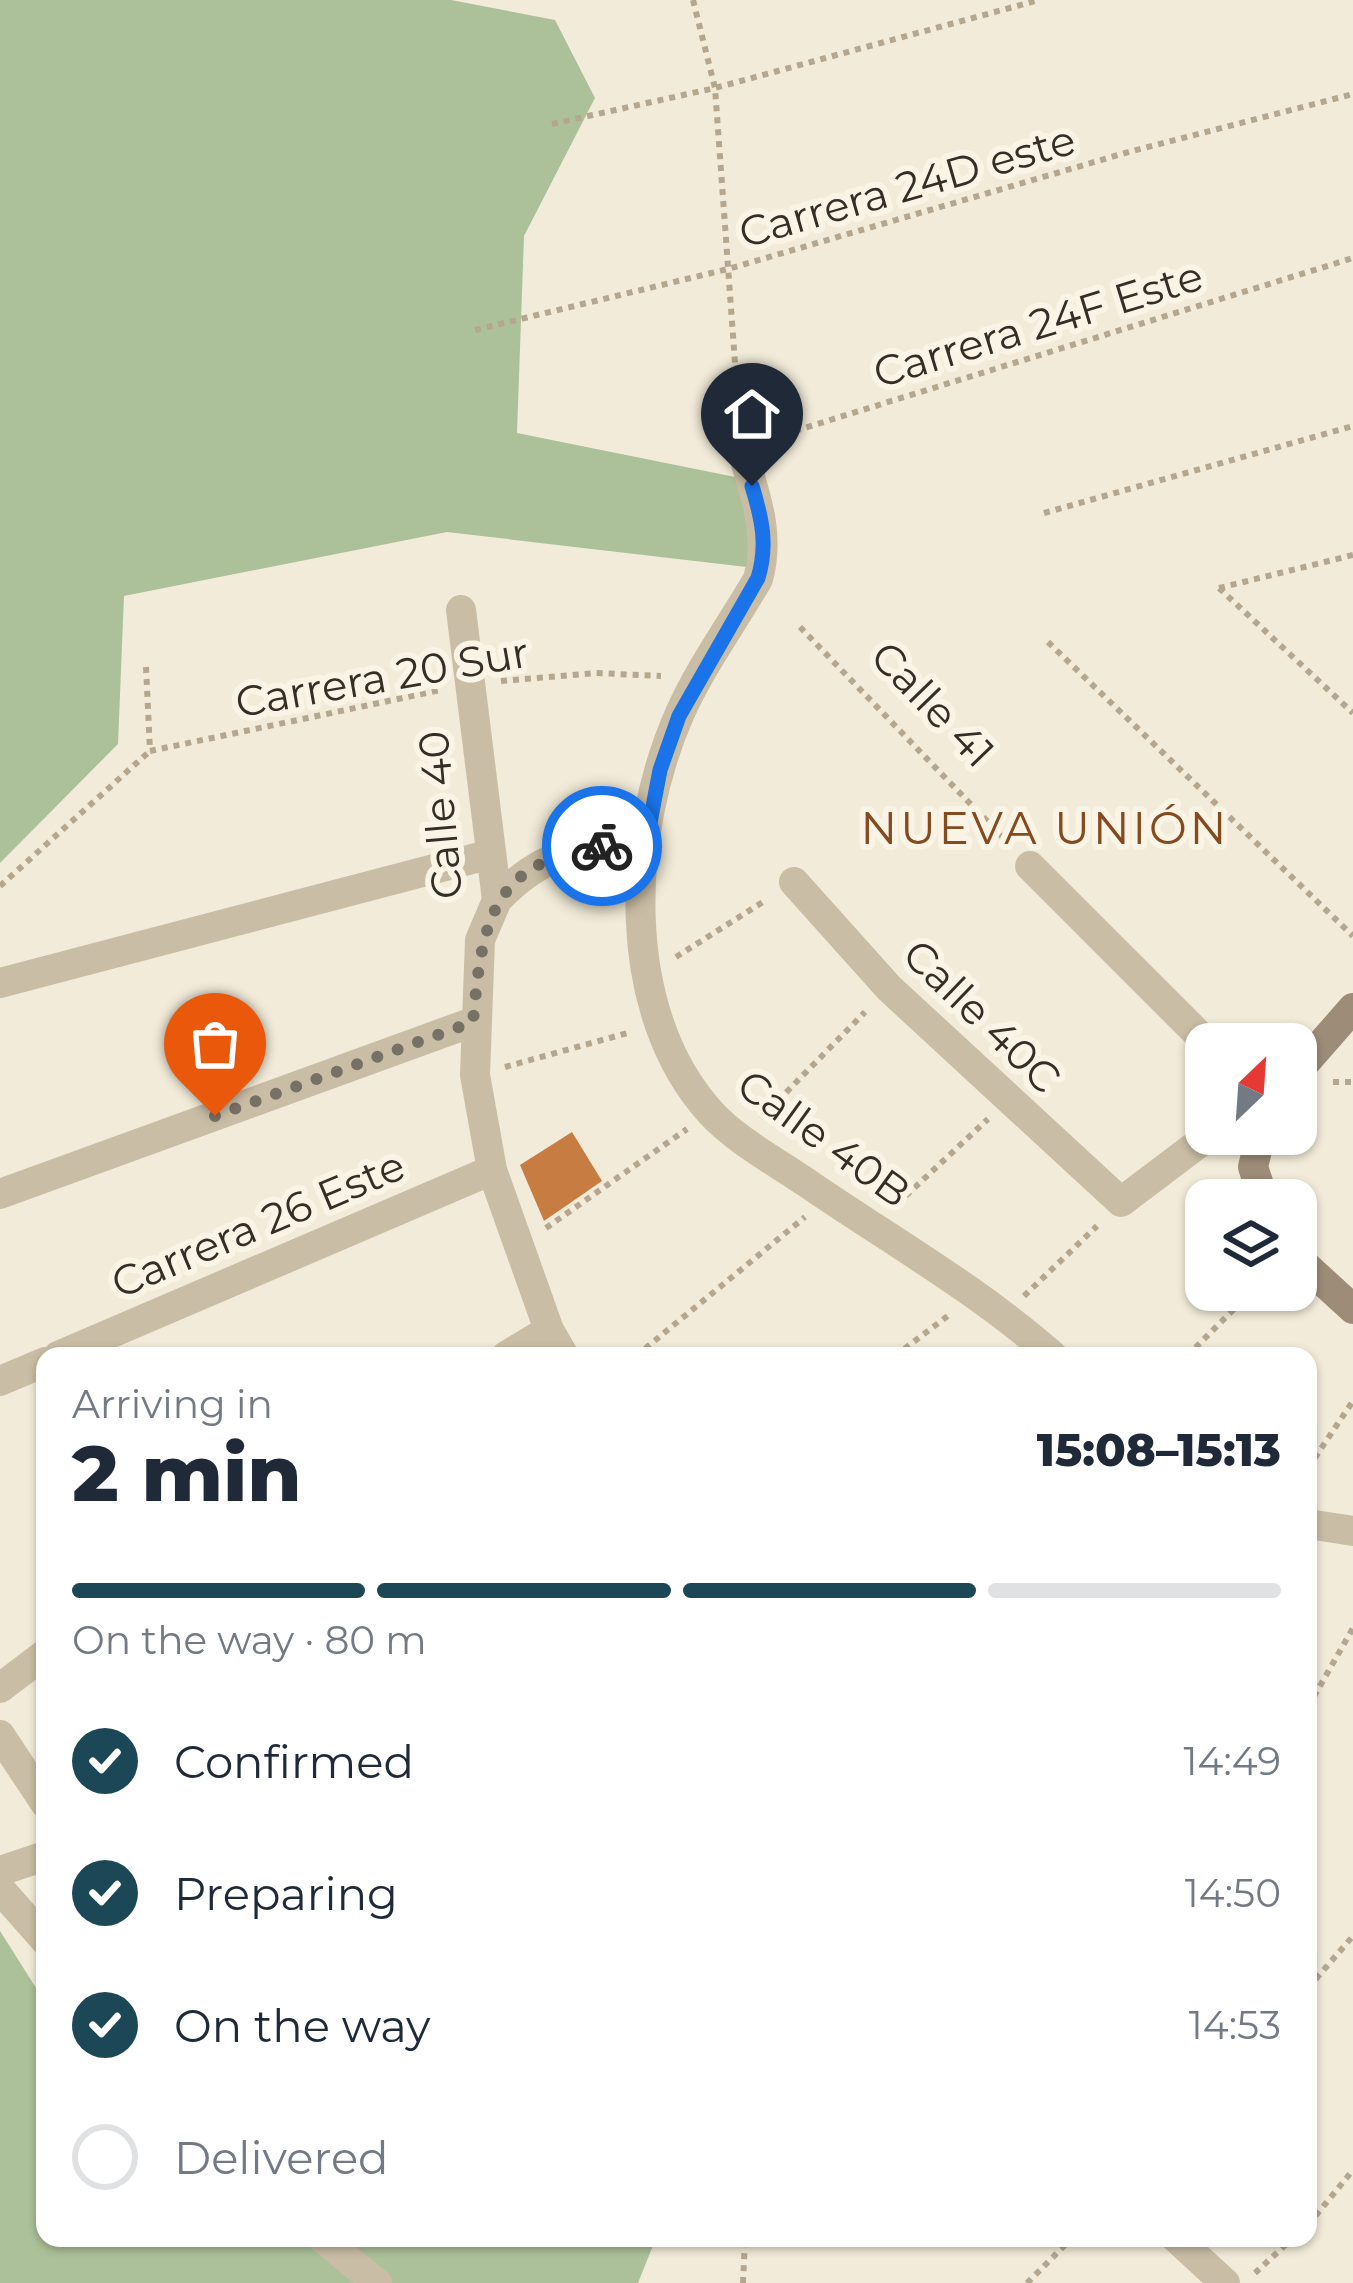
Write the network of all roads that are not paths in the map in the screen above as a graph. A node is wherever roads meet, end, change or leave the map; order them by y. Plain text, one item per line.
1 (741, 447) road end
2 (461, 610) dead end
3 (491, 854) junction
4 (644, 854) junction
5 (1030, 866) road end
6 (794, 882) road end
7 (497, 900) junction
8 (0, 983) edge
9 (1353, 1008) edge
10 (473, 1022) junction
11 (1187, 1023) edge
12 (1317, 1049) edge
13 (1185, 1154) edge
14 (492, 1170) junction
15 (0, 1194) edge
16 (1317, 1277) edge
17 (1353, 1309) edge
18 (556, 1343) edge
19 (79, 1347) edge
20 (1043, 1347) edge
21 (36, 1365) edge
22 (0, 1381) edge
23 (1317, 1525) edge
24 (1353, 1531) edge
25 (36, 1661) edge
26 (0, 1688) edge
27 (0, 1735) edge
28 (36, 1790) edge
29 (36, 1859) edge
30 (0, 1871) edge
31 (0, 1889) edge
32 (36, 1930) edge
33 (333, 2247) edge
34 (1185, 2247) edge
35 (377, 2283) edge
36 (1225, 2283) edge

1 - 4 street, Calle 40B
2 - 3 street, Calle 40
3 - 7 street, Calle 40
3 - 8 street
4 - 7 street
4 - 20 street, Calle 40B
5 - 11 street
6 - 13 street, Calle 40C
7 - 10 street, Calle 40
9 - 12 street
10 - 14 street, Calle 40
10 - 15 street
14 - 18 street, Calle 40
14 - 19 street, Carrera 26 Este
16 - 17 street
21 - 22 street
23 - 24 street
25 - 26 street
27 - 28 street
29 - 30 street
31 - 32 street
33 - 35 street
34 - 36 street

